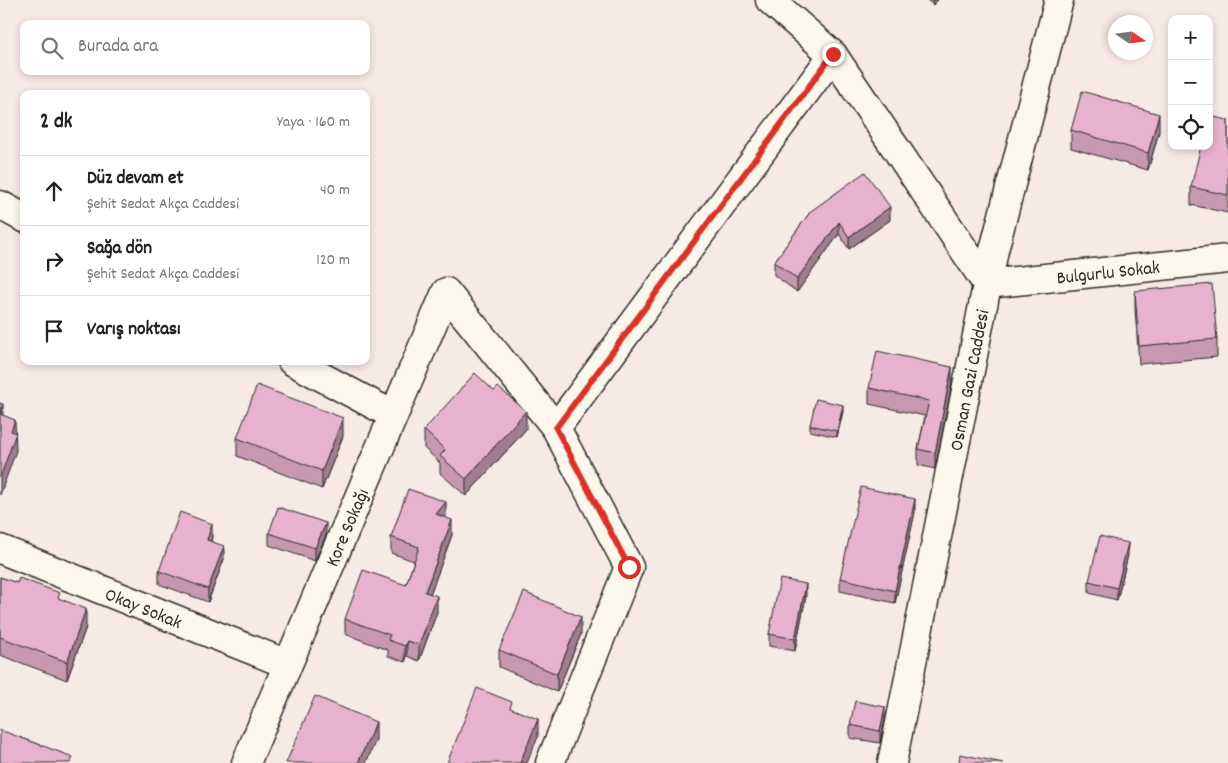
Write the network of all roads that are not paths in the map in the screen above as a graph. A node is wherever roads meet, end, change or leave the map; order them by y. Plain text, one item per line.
1 (770, 0) edge
2 (1059, 0) edge
3 (833, 54) junction
4 (0, 205) edge
5 (20, 216) edge
6 (1228, 259) edge
7 (987, 284) junction
8 (299, 365) edge
9 (393, 415) junction
10 (556, 428) junction
11 (0, 549) edge
12 (287, 664) junction
13 (246, 763) edge
14 (550, 763) edge
15 (892, 763) edge

1 - 3 street
2 - 7 street, Osman Gazi Caddesi
3 - 7 street
3 - 10 street
4 - 5 street
6 - 7 street, Bulgurlu Sokak
7 - 15 street, Osman Gazi Caddesi
8 - 9 street
9 - 10 street, Kore Sokağı
9 - 12 street, Kore Sokağı
10 - 14 street
11 - 12 street, Okay Sokak
12 - 13 street, Kore Sokağı

